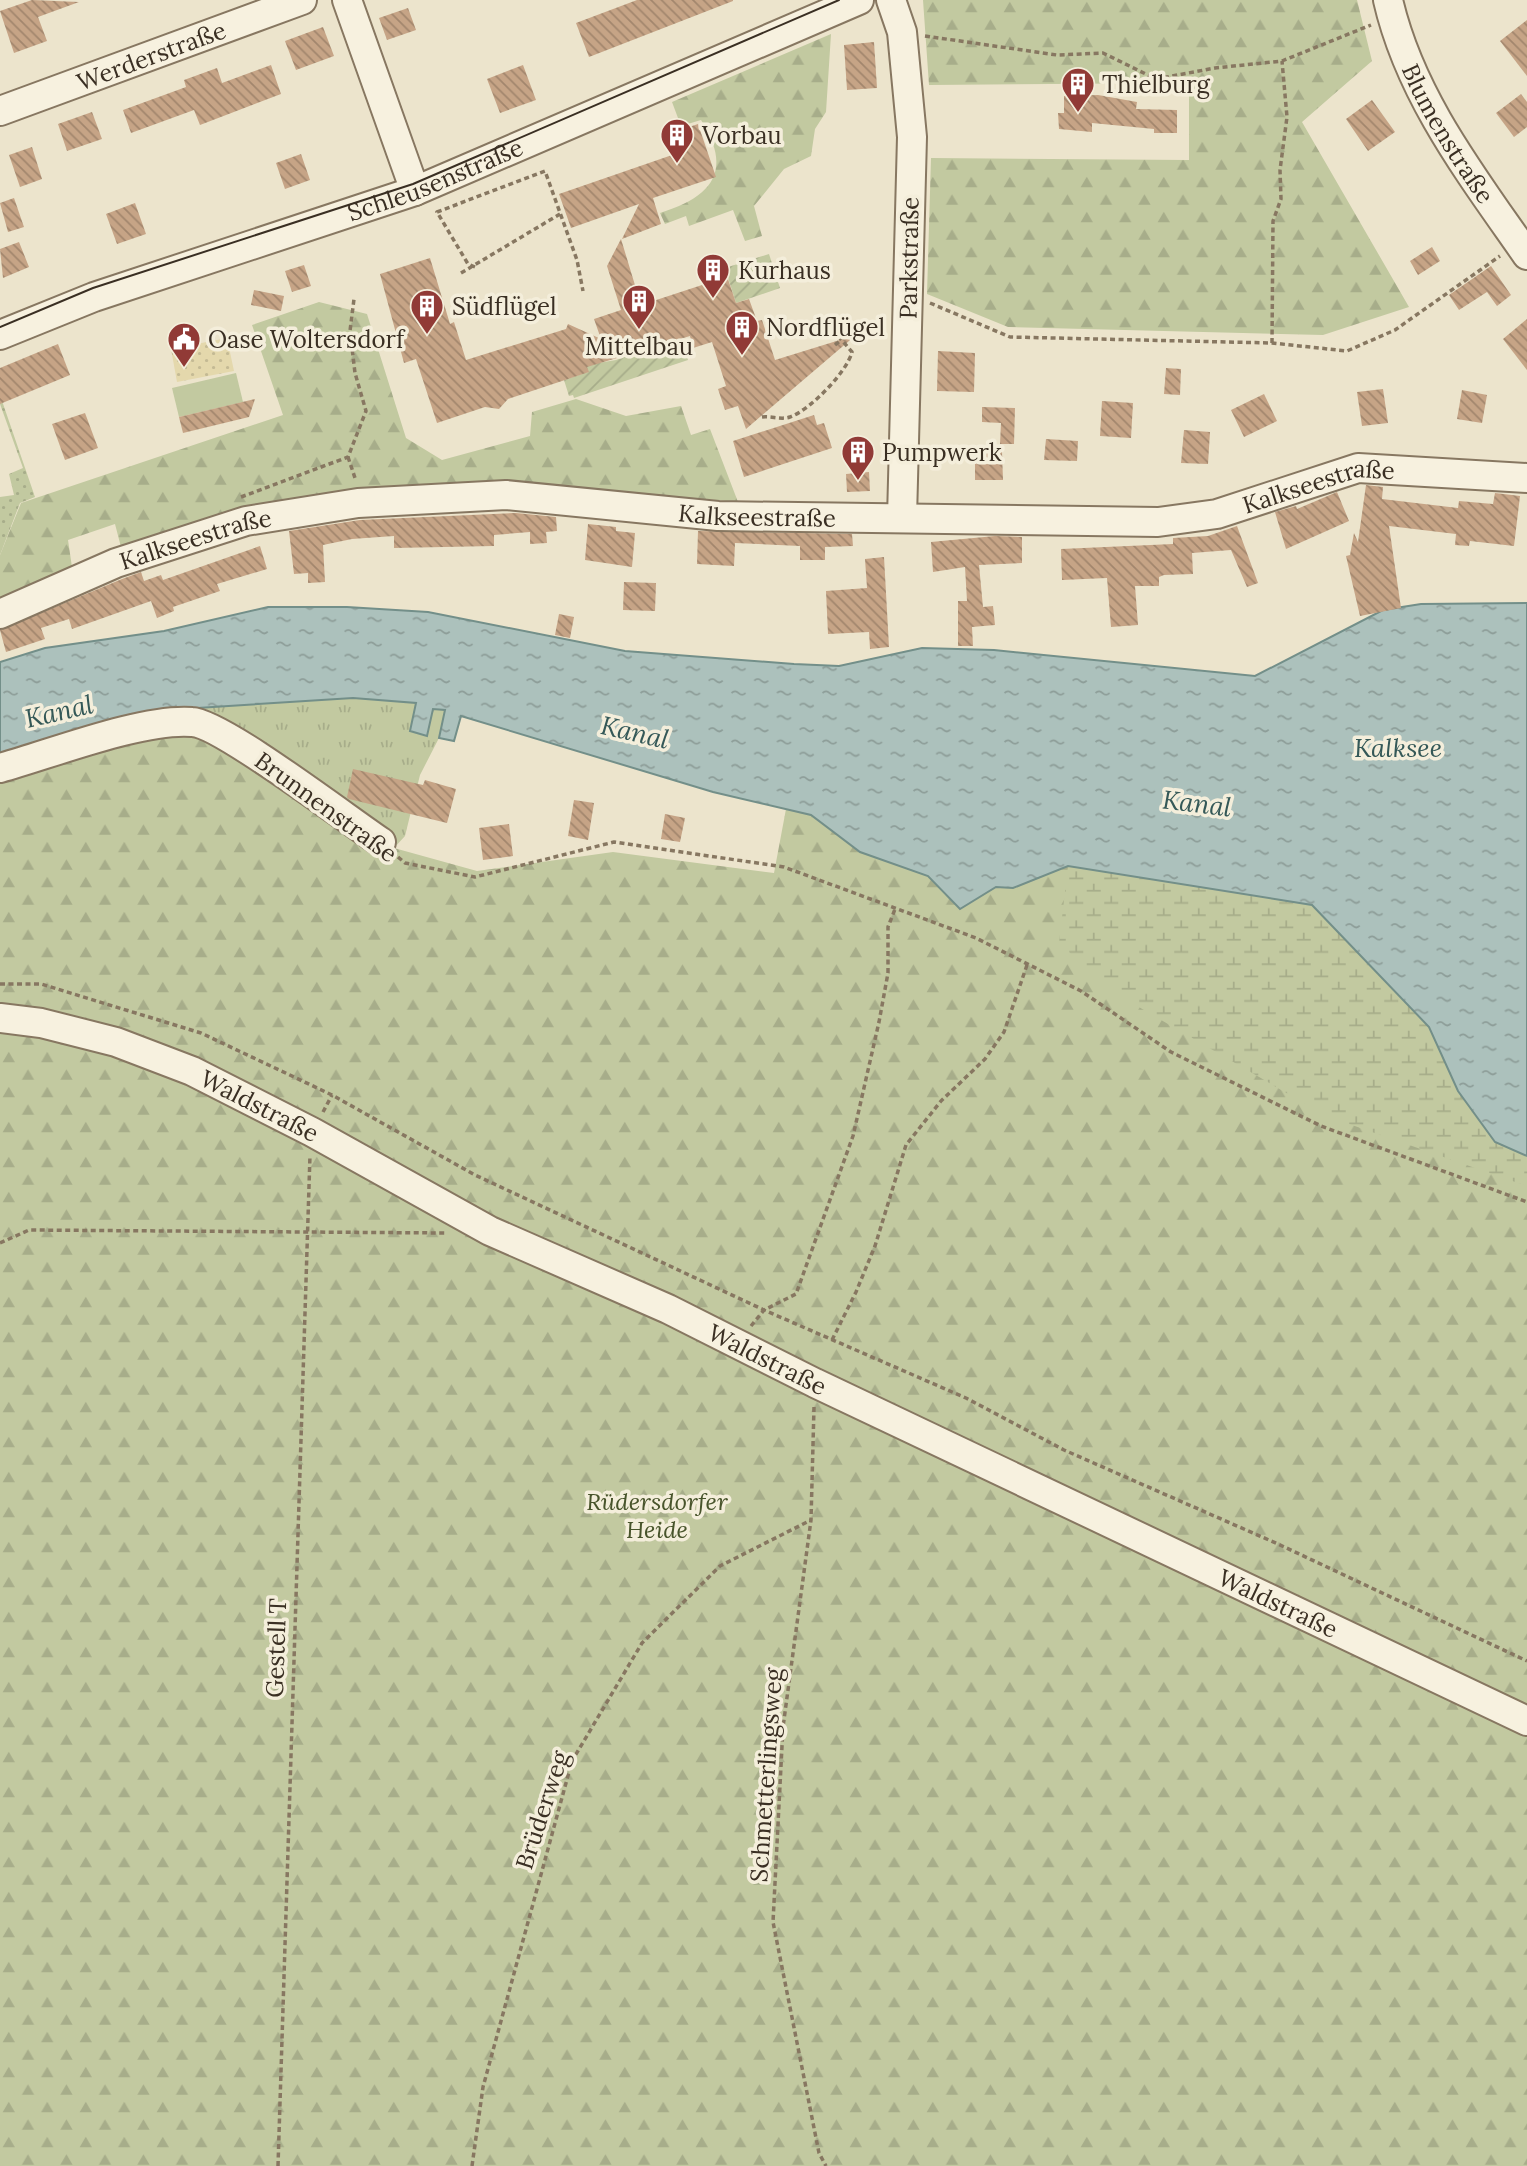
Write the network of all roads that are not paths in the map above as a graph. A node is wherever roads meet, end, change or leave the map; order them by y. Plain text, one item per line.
1 (302, 0) edge
2 (347, 0) edge
3 (859, 0) edge
4 (891, 0) edge
5 (1390, 8) edge
6 (0, 111) edge
7 (415, 191) junction
8 (1523, 249) edge
9 (0, 335) edge
10 (1527, 478) edge
11 (902, 518) junction
12 (0, 614) edge
13 (0, 768) edge
14 (381, 842) road end
15 (0, 1018) edge
16 (1527, 1721) edge

1 - 6 street, Werderstraße
2 - 7 street
3 - 7 street, Schleusenstraße
4 - 11 street, Parkstraße
5 - 8 street, Blumenstraße
7 - 9 street, Schleusenstraße
10 - 11 street, Kalkseestraße
11 - 12 street, Kalkseestraße
13 - 14 street, Brunnenstraße
15 - 16 street, Waldstraße

